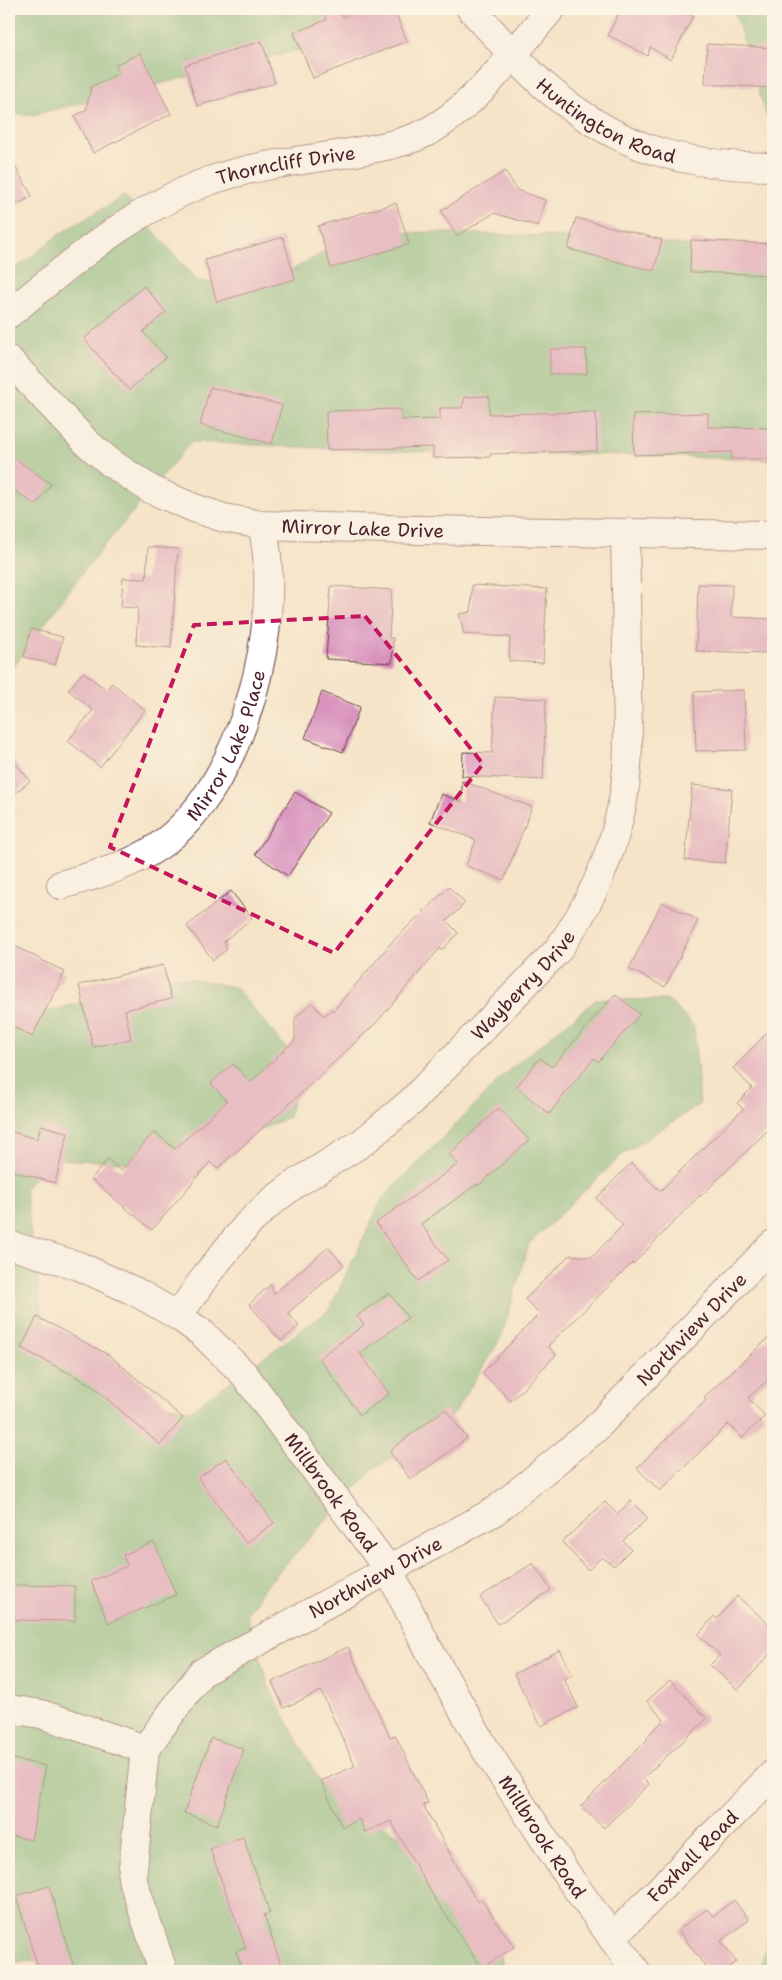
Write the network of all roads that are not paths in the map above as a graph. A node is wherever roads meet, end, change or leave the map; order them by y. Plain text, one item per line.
1 (471, 9) edge
2 (551, 9) edge
3 (513, 53) junction
4 (773, 167) edge
5 (9, 314) edge
6 (9, 360) edge
7 (262, 524) junction
8 (625, 533) junction
9 (773, 535) edge
10 (62, 885) dead end
11 (773, 1244) edge
12 (9, 1245) edge
13 (178, 1316) junction
14 (388, 1569) junction
15 (9, 1710) edge
16 (145, 1749) junction
17 (773, 1774) edge
18 (612, 1938) junction
19 (163, 1971) edge
20 (636, 1971) edge

1 - 3 street, Huntington Road
2 - 3 street, Thorncliff Drive
3 - 4 street, Huntington Road
3 - 5 street, Thorncliff Drive
6 - 7 street, Mirror Lake Drive
7 - 8 street, Mirror Lake Drive
7 - 10 street, Mirror Lake Place
8 - 9 street, Mirror Lake Drive
8 - 13 street, Wayberry Drive
11 - 14 street, Northview Drive
12 - 13 street, Millbrook Road
13 - 14 street, Millbrook Road
14 - 16 street, Northview Drive
14 - 18 street, Millbrook Road
15 - 16 street
16 - 19 street
17 - 18 street, Foxhall Road
18 - 20 street, Millbrook Road

